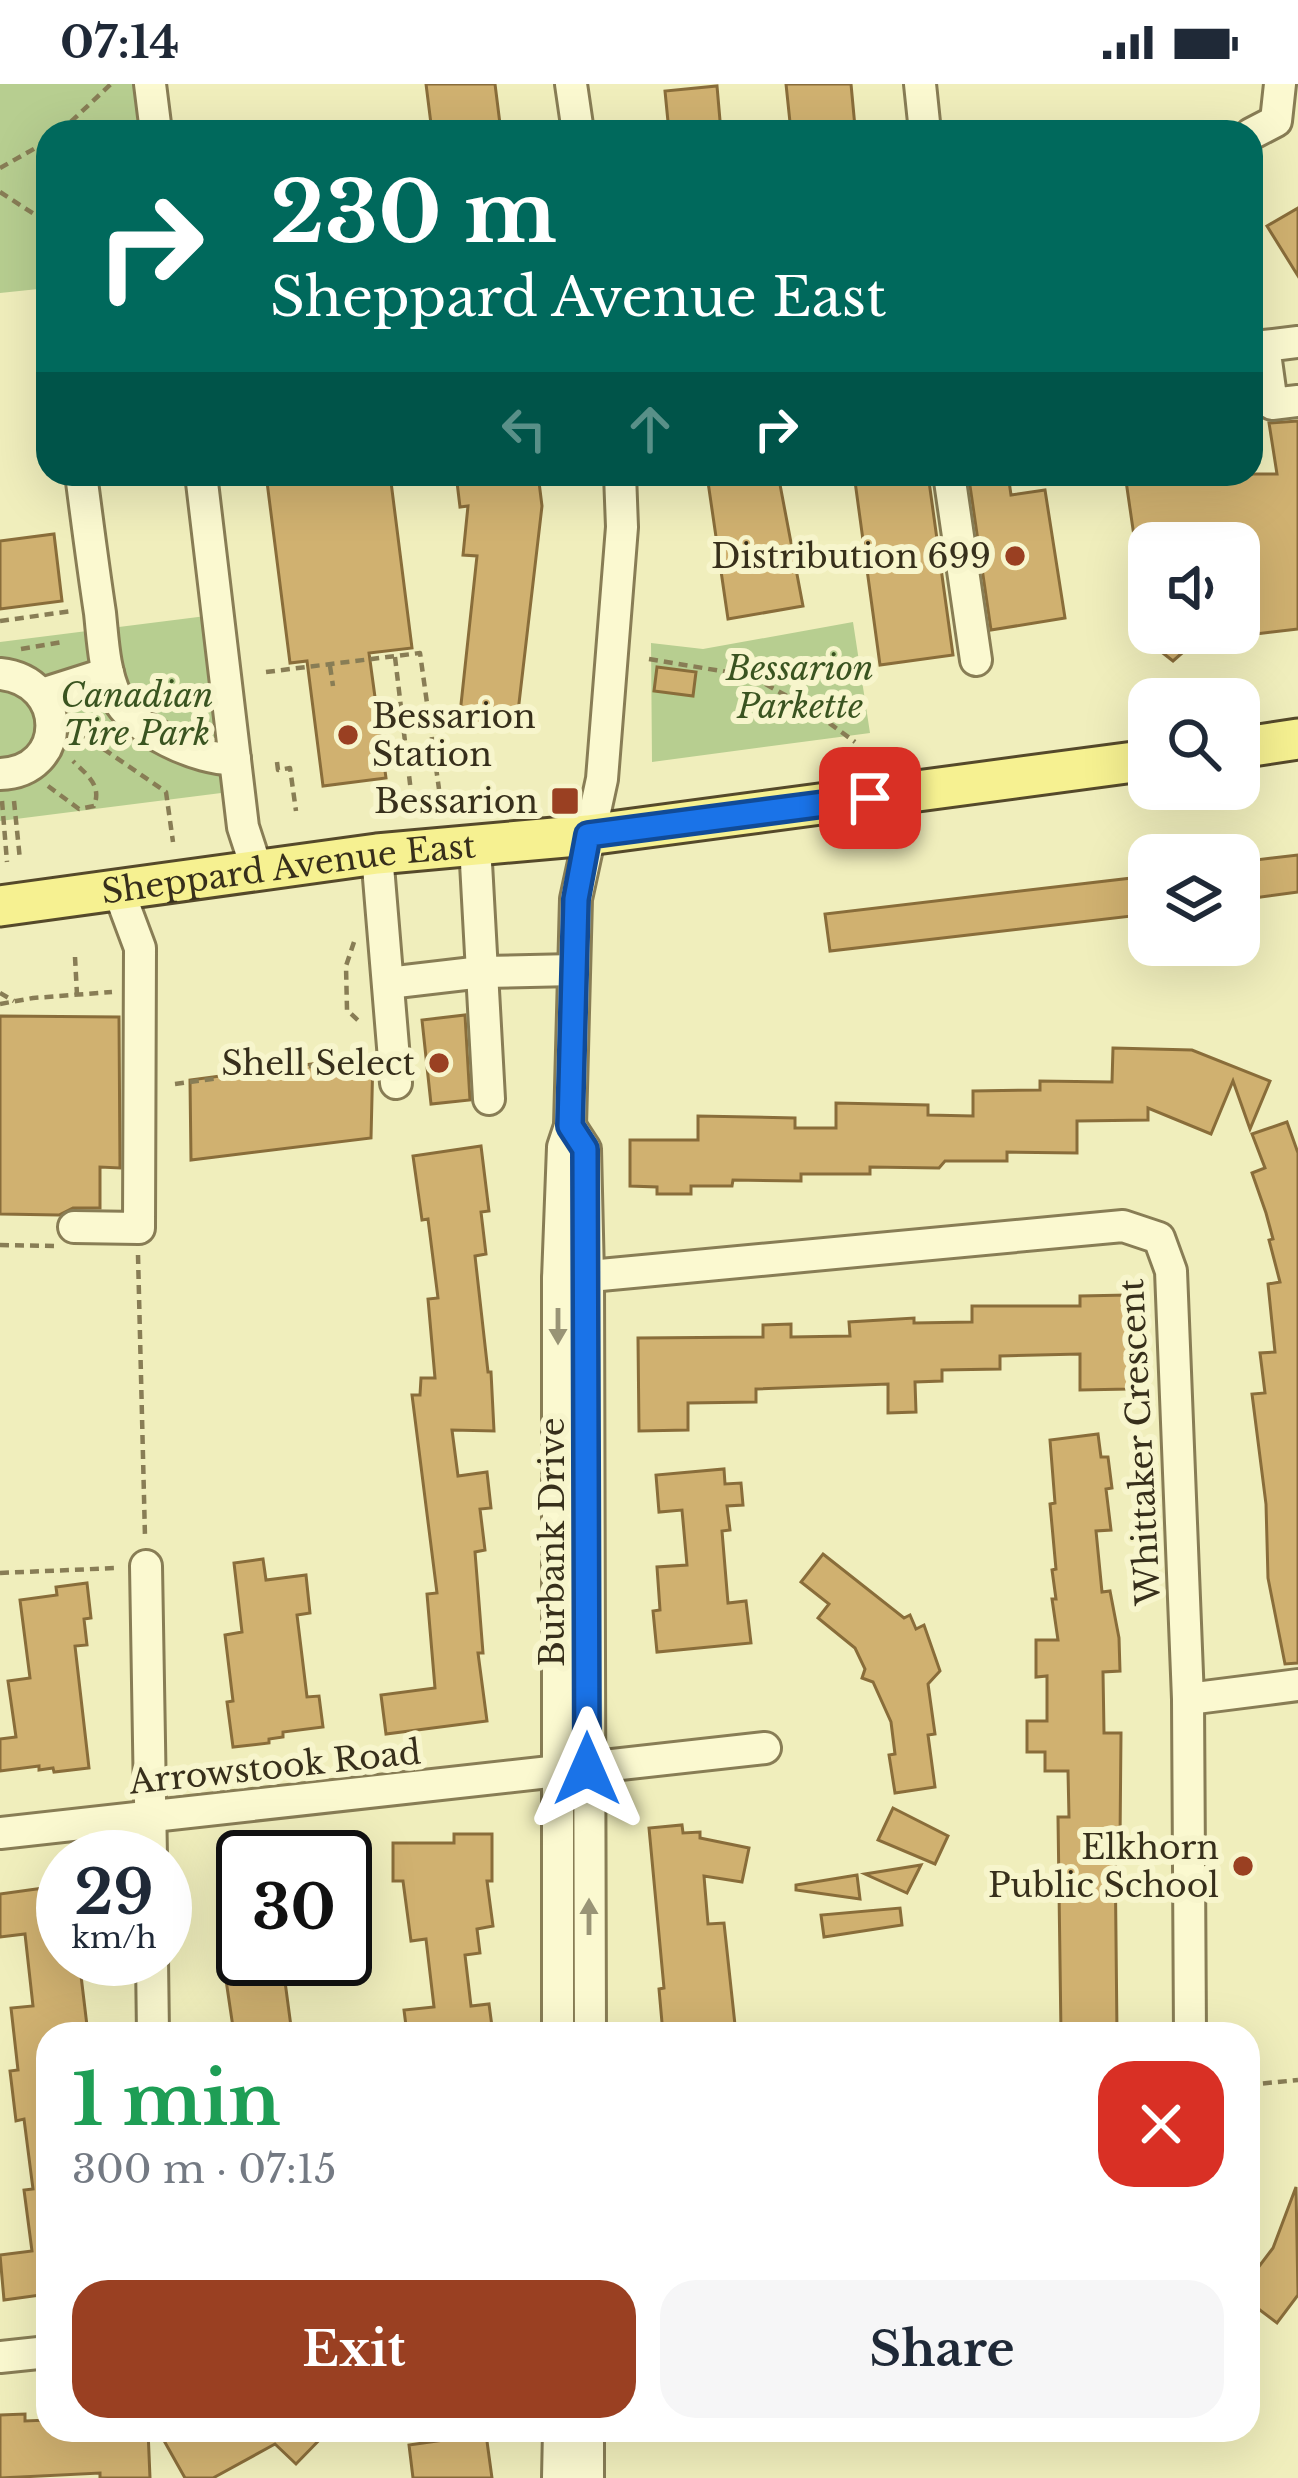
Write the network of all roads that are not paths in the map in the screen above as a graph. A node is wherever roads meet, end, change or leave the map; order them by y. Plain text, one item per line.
1 (150, 84) edge
2 (571, 84) edge
3 (920, 84) edge
4 (1280, 84) edge
5 (154, 120) edge
6 (576, 120) edge
7 (924, 120) edge
8 (1263, 128) edge
9 (1298, 342) edge
10 (1298, 400) edge
11 (83, 486) edge
12 (202, 486) edge
13 (620, 486) edge
14 (951, 486) edge
15 (976, 660) dead end
16 (108, 673) junction
17 (0, 674) edge
18 (42, 694) junction
19 (1298, 740) edge
20 (1260, 745) edge
21 (235, 759) junction
22 (1128, 763) edge
23 (6, 782) edge
24 (588, 835) junction
25 (475, 845) junction
26 (377, 854) junction
27 (257, 871) junction
28 (118, 890) junction
29 (0, 905) edge
30 (574, 970) junction
31 (482, 972) junction
32 (388, 983) junction
33 (396, 1083) dead end
34 (489, 1099) dead end
35 (74, 1227) dead end
36 (573, 1278) junction
37 (146, 1566) road end
38 (1298, 1685) edge
39 (1188, 1699) junction
40 (765, 1748) dead end
41 (572, 1771) junction
42 (151, 1816) junction
43 (151, 1830) edge
44 (0, 1833) edge
45 (152, 1986) edge
46 (153, 2022) edge
47 (559, 2022) edge
48 (589, 2022) edge
49 (1190, 2022) edge
50 (36, 2353) edge
51 (0, 2357) edge
52 (559, 2442) edge
53 (588, 2442) edge
54 (558, 2478) edge
55 (588, 2478) edge

1 - 5 street
2 - 6 street
3 - 7 street
4 - 8 street
9 - 10 street
11 - 16 street
12 - 21 street
13 - 24 street, Burbank Drive
14 - 15 street
16 - 18 street
16 - 21 street
17 - 18 street
18 - 23 street
19 - 20 main road
21 - 27 street
22 - 24 main road, Sheppard Avenue East
24 - 25 main road, Sheppard Avenue East
24 - 30 street, Burbank Drive
25 - 26 main road, Sheppard Avenue East
25 - 31 street
26 - 27 main road, Sheppard Avenue East
26 - 32 street
27 - 28 main road, Sheppard Avenue East
28 - 29 main road, Sheppard Avenue East
28 - 35 street
30 - 31 street
30 - 36 street, Burbank Drive
31 - 32 street
31 - 34 street
32 - 33 street
36 - 39 street, Whittaker Crescent
36 - 41 street, Burbank Drive
37 - 42 street
38 - 39 street
39 - 49 street, Whittaker Crescent
40 - 41 street, Arrowstook Road
41 - 42 street, Arrowstook Road
41 - 47 street, Burbank Drive
48 -> 41 street, Burbank Drive
42 - 43 street
42 - 44 street, Arrowstook Road
45 - 46 street
50 - 51 street
52 - 54 street
53 - 55 street

